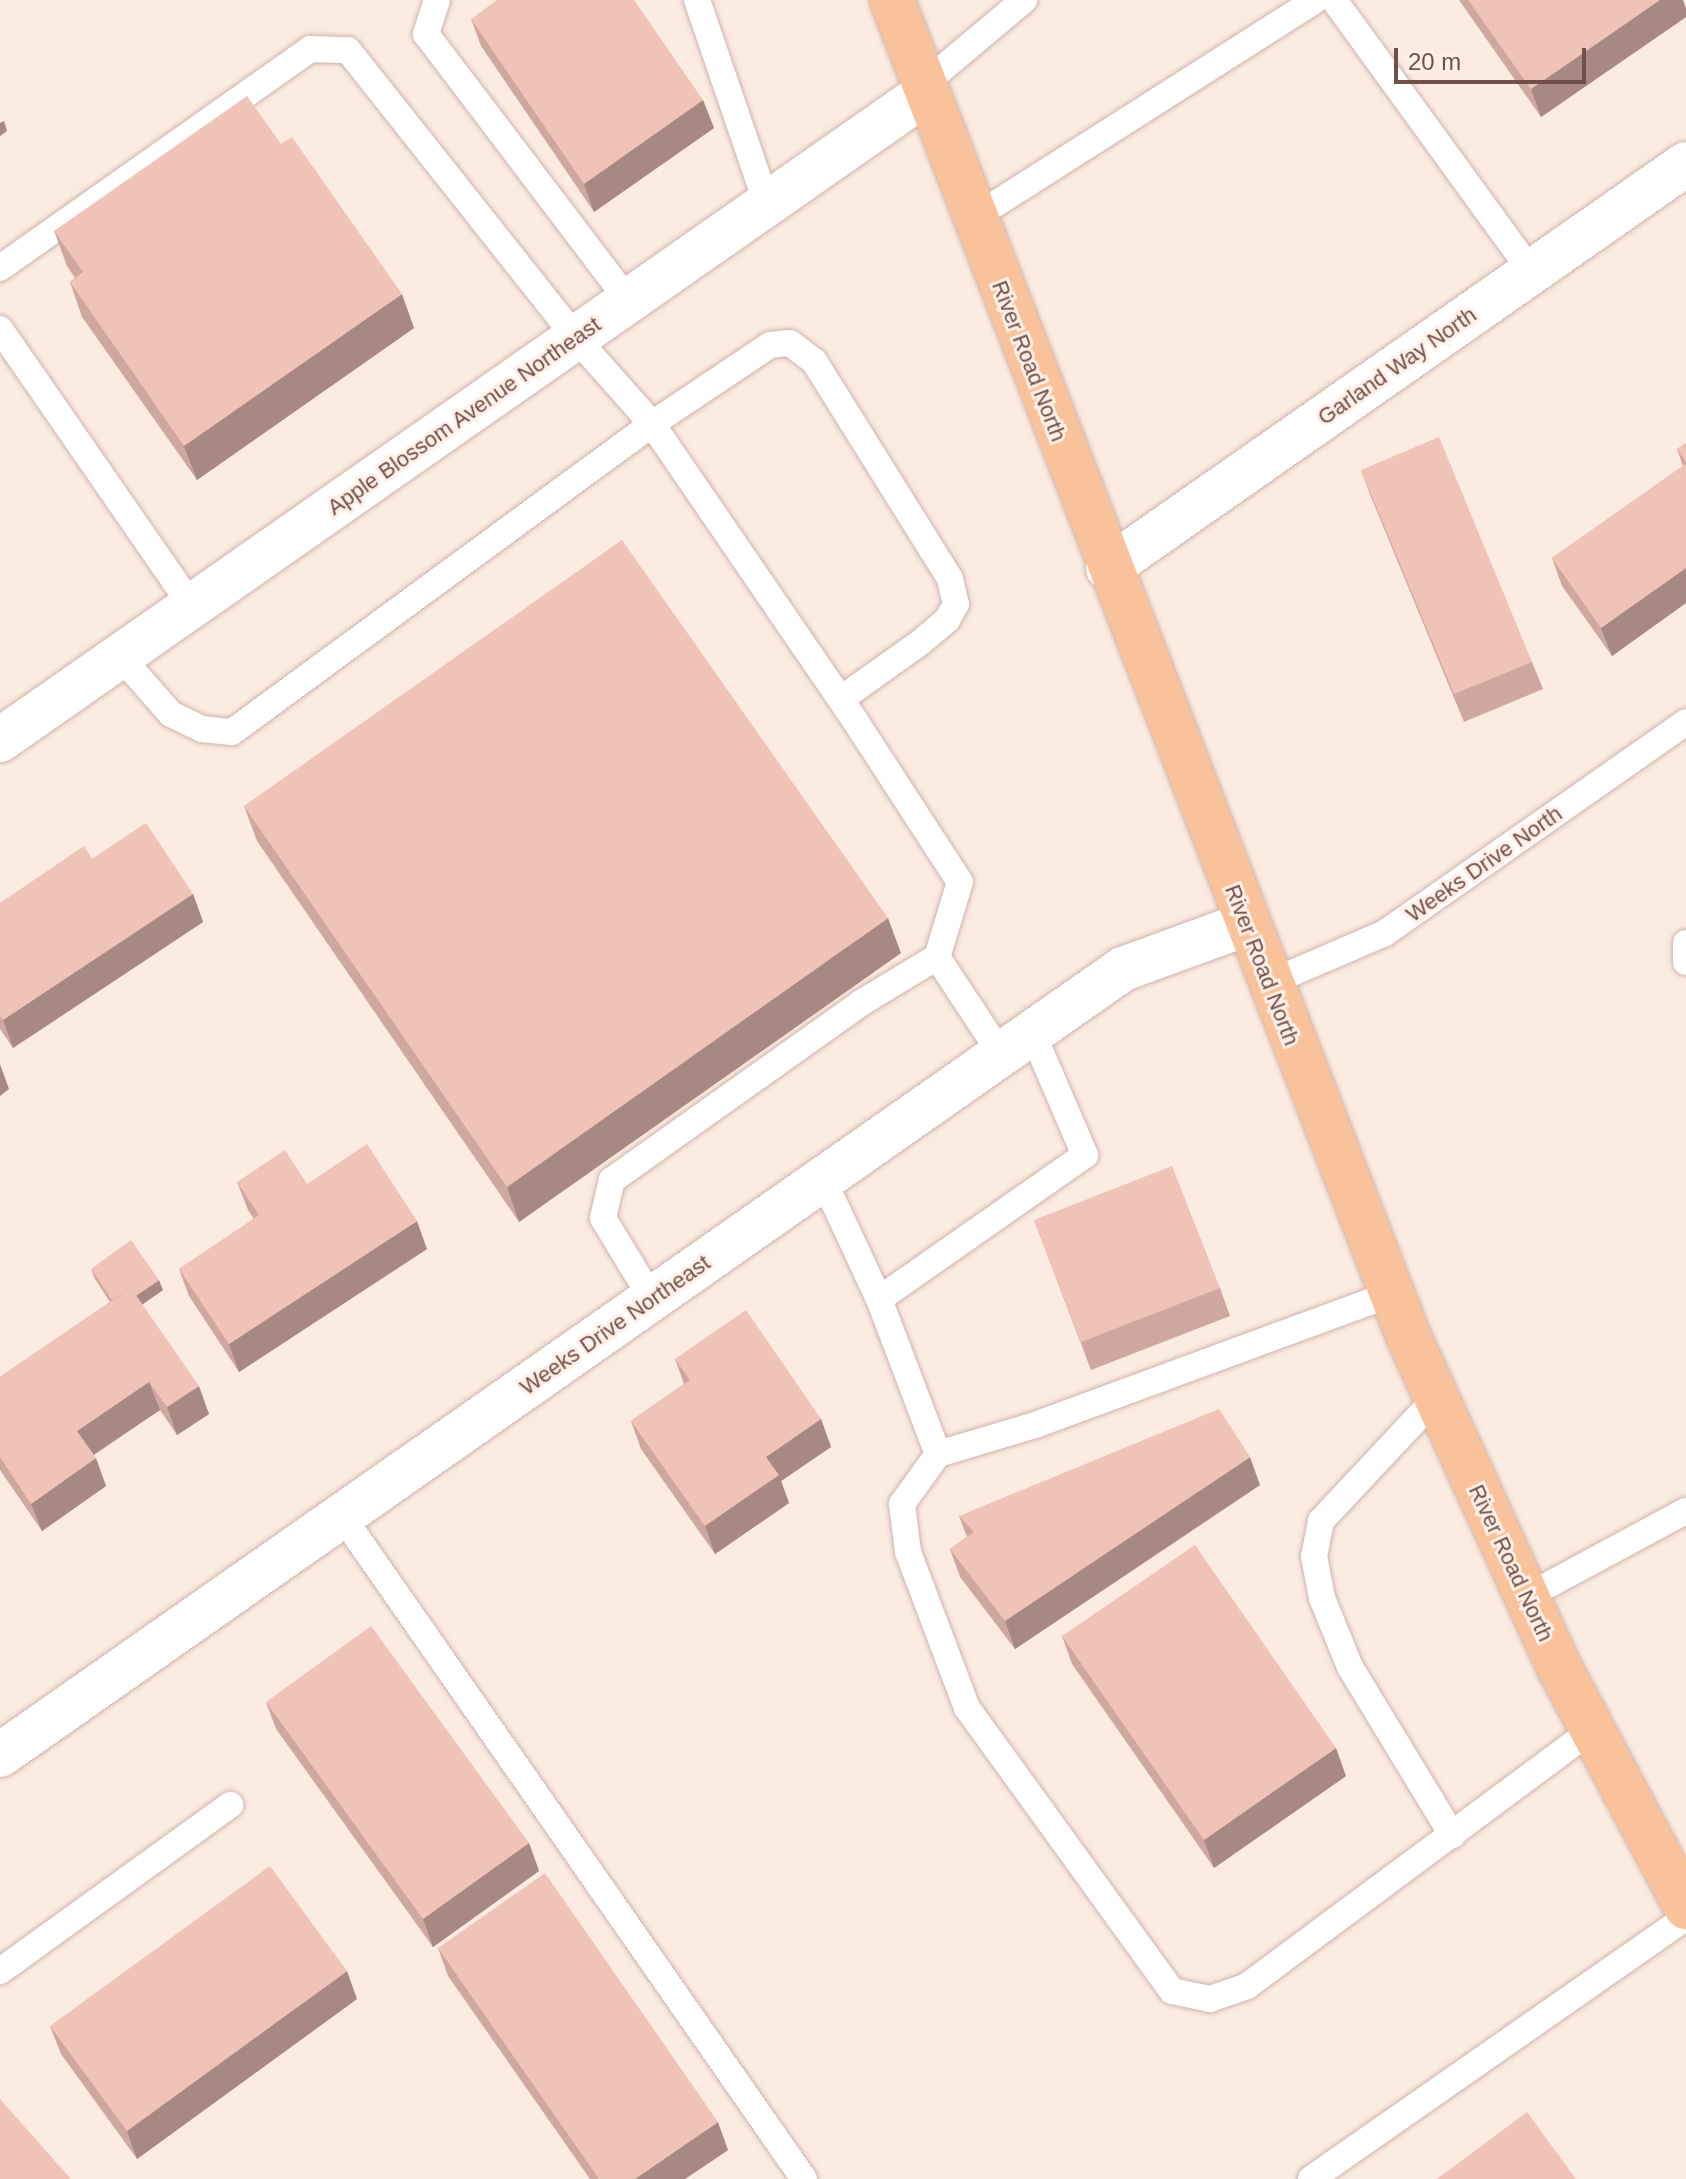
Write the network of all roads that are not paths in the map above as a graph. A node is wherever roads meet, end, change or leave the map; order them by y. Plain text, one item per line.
1 (437, 0) edge
2 (697, 0) edge
3 (892, 0) edge
4 (1024, 0) edge
5 (1315, 0) edge
6 (1334, 0) edge
7 (926, 88) junction
8 (1686, 164) edge
9 (767, 204) junction
10 (975, 217) junction
11 (0, 268) edge
12 (1532, 273) junction
13 (629, 301) junction
14 (0, 329) edge
15 (576, 338) junction
16 (652, 424) junction
17 (1108, 568) junction
18 (192, 606) junction
19 (120, 656) junction
20 (841, 699) junction
21 (1686, 722) edge
22 (0, 740) edge
23 (1246, 924) junction
24 (1686, 943) edge
25 (937, 957) junction
26 (1686, 962) edge
27 (1269, 983) junction
28 (1017, 1043) junction
29 (823, 1179) junction
30 (1392, 1294) junction
31 (652, 1299) junction
32 (879, 1299) junction
33 (1436, 1398) junction
34 (938, 1454) junction
35 (1686, 1511) edge
36 (342, 1516) junction
37 (1526, 1597) junction
38 (1592, 1730) junction
39 (0, 1755) edge
40 (230, 1805) dead end
41 (1452, 1835) junction
42 (1686, 1907) edge
43 (1686, 1917) edge
44 (0, 1971) edge
45 (804, 2179) edge
46 (1311, 2179) edge

1 - 13 lane
2 - 9 lane
3 - 7 main road, River Road North
4 - 7 lane
5 - 10 lane
6 - 12 lane
7 - 9 street, Apple Blossom Avenue Northeast
7 - 10 main road, River Road North
8 - 12 street, Garland Way North
9 - 13 street, Apple Blossom Avenue Northeast
10 - 17 main road, River Road North
11 - 15 lane
12 - 17 street, Garland Way North
13 - 15 street, Apple Blossom Avenue Northeast
14 - 18 lane
15 - 16 lane
15 - 18 street, Apple Blossom Avenue Northeast
16 - 19 lane
16 - 20 lane
16 - 20 lane
17 - 23 main road, River Road North
18 - 19 street, Apple Blossom Avenue Northeast
19 - 22 street, Apple Blossom Avenue Northeast
20 - 25 lane
21 - 27 lane, Weeks Drive North
23 - 27 main road, River Road North
23 - 28 street, Weeks Drive Northeast
24 - 26 lane
25 - 28 lane
25 - 31 lane
27 - 30 main road, River Road North
28 - 29 street, Weeks Drive Northeast
28 - 32 lane
29 - 31 street, Weeks Drive Northeast
29 - 32 lane
30 - 33 main road, River Road North
30 - 34 lane
31 - 36 street, Weeks Drive Northeast
32 - 34 lane
33 - 37 main road, River Road North
33 - 41 lane
34 - 41 lane
35 - 37 lane
36 - 39 street, Weeks Drive Northeast
36 - 45 lane
37 - 38 main road, River Road North
38 - 41 lane
38 - 42 main road, River Road North
40 - 44 lane
43 - 46 lane

